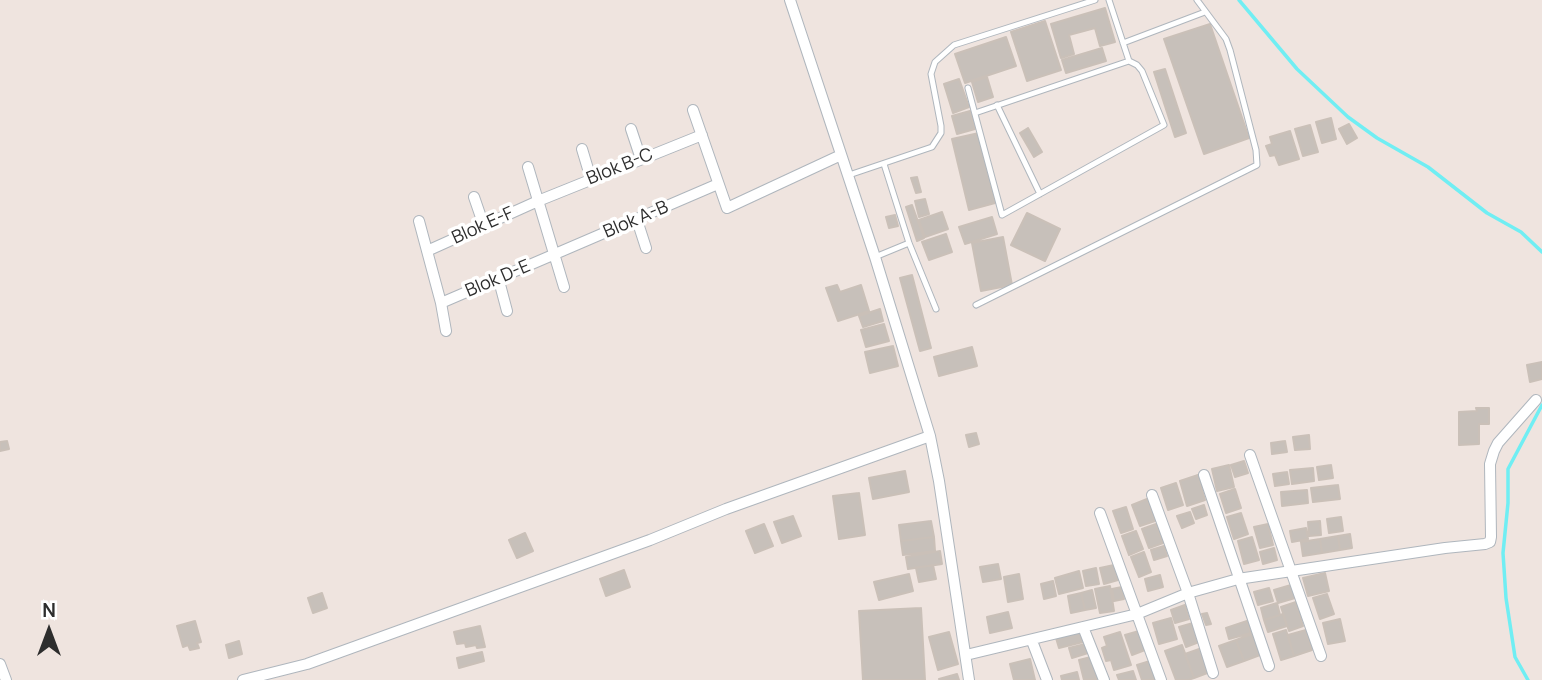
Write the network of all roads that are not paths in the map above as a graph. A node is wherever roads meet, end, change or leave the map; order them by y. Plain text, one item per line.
1 (790, 0) edge
2 (1095, 0) edge
3 (1109, 0) edge
4 (1196, 0) edge
5 (1205, 12) junction
6 (1123, 43) junction
7 (1129, 61) junction
8 (968, 88) dead end
9 (997, 105) junction
10 (693, 110) dead end
11 (975, 113) junction
12 (631, 130) dead end
13 (702, 135) junction
14 (582, 149) dead end
15 (841, 155) junction
16 (641, 159) junction
17 (884, 164) junction
18 (528, 167) dead end
19 (849, 175) junction
20 (590, 179) junction
21 (718, 184) junction
22 (1040, 194) junction
23 (474, 197) dead end
24 (538, 201) junction
25 (637, 220) junction
26 (419, 221) dead end
27 (484, 226) junction
28 (909, 243) junction
29 (646, 248) dead end
30 (427, 251) junction
31 (554, 255) junction
32 (876, 257) junction
33 (498, 277) junction
34 (564, 287) dead end
35 (441, 303) junction
36 (976, 305) dead end
37 (936, 309) dead end
38 (507, 311) dead end
39 (446, 331) dead end
40 (1536, 400) dead end
41 (930, 436) junction
42 (1250, 455) dead end
43 (1204, 475) dead end
44 (1152, 495) dead end
45 (1100, 513) dead end
46 (1292, 571) junction
47 (1238, 579) junction
48 (1188, 593) junction
49 (1137, 614) junction
50 (1083, 627) junction
51 (1032, 641) junction
52 (966, 655) junction
53 (1321, 656) dead end
54 (0, 664) edge
55 (1269, 666) dead end
56 (1213, 673) dead end
57 (6, 680) edge
58 (243, 680) edge
59 (970, 680) edge
60 (1047, 680) edge
61 (1104, 680) edge
62 (1161, 680) edge

1 - 15 street
2 - 17 lane
3 - 6 lane
4 - 5 lane
5 - 6 lane
5 - 36 lane
6 - 7 lane
7 - 9 lane
7 - 22 lane
8 - 11 lane
9 - 11 lane
9 - 22 lane
10 - 13 street
11 - 22 lane
12 - 16 street
13 - 16 street, Blok B-C
13 - 21 street
14 - 20 street
15 - 19 street
15 - 21 street
16 - 20 street, Blok B-C
17 - 19 lane
17 - 28 lane
18 - 24 street
19 - 32 street
20 - 24 street, Blok B-C
21 - 25 street, Blok A-B
23 - 27 street
24 - 27 street, Blok E-F
24 - 31 street
25 - 29 street
25 - 31 street, Blok A-B
26 - 30 street
27 - 30 street, Blok E-F
28 - 32 lane
28 - 37 lane
30 - 35 street
31 - 33 street, Blok D-E
31 - 34 street
32 - 41 street
33 - 35 street, Blok D-E
33 - 38 street
35 - 39 street
40 - 46 street
41 - 52 street
41 - 58 street
42 - 46 street
43 - 47 street
44 - 48 street
45 - 49 street
46 - 47 street
46 - 53 street
47 - 48 street
47 - 55 street
48 - 49 street
48 - 56 street
49 - 50 street
49 - 62 street
50 - 51 street
50 - 61 street
51 - 52 street
51 - 60 street
52 - 59 street
54 - 57 street

